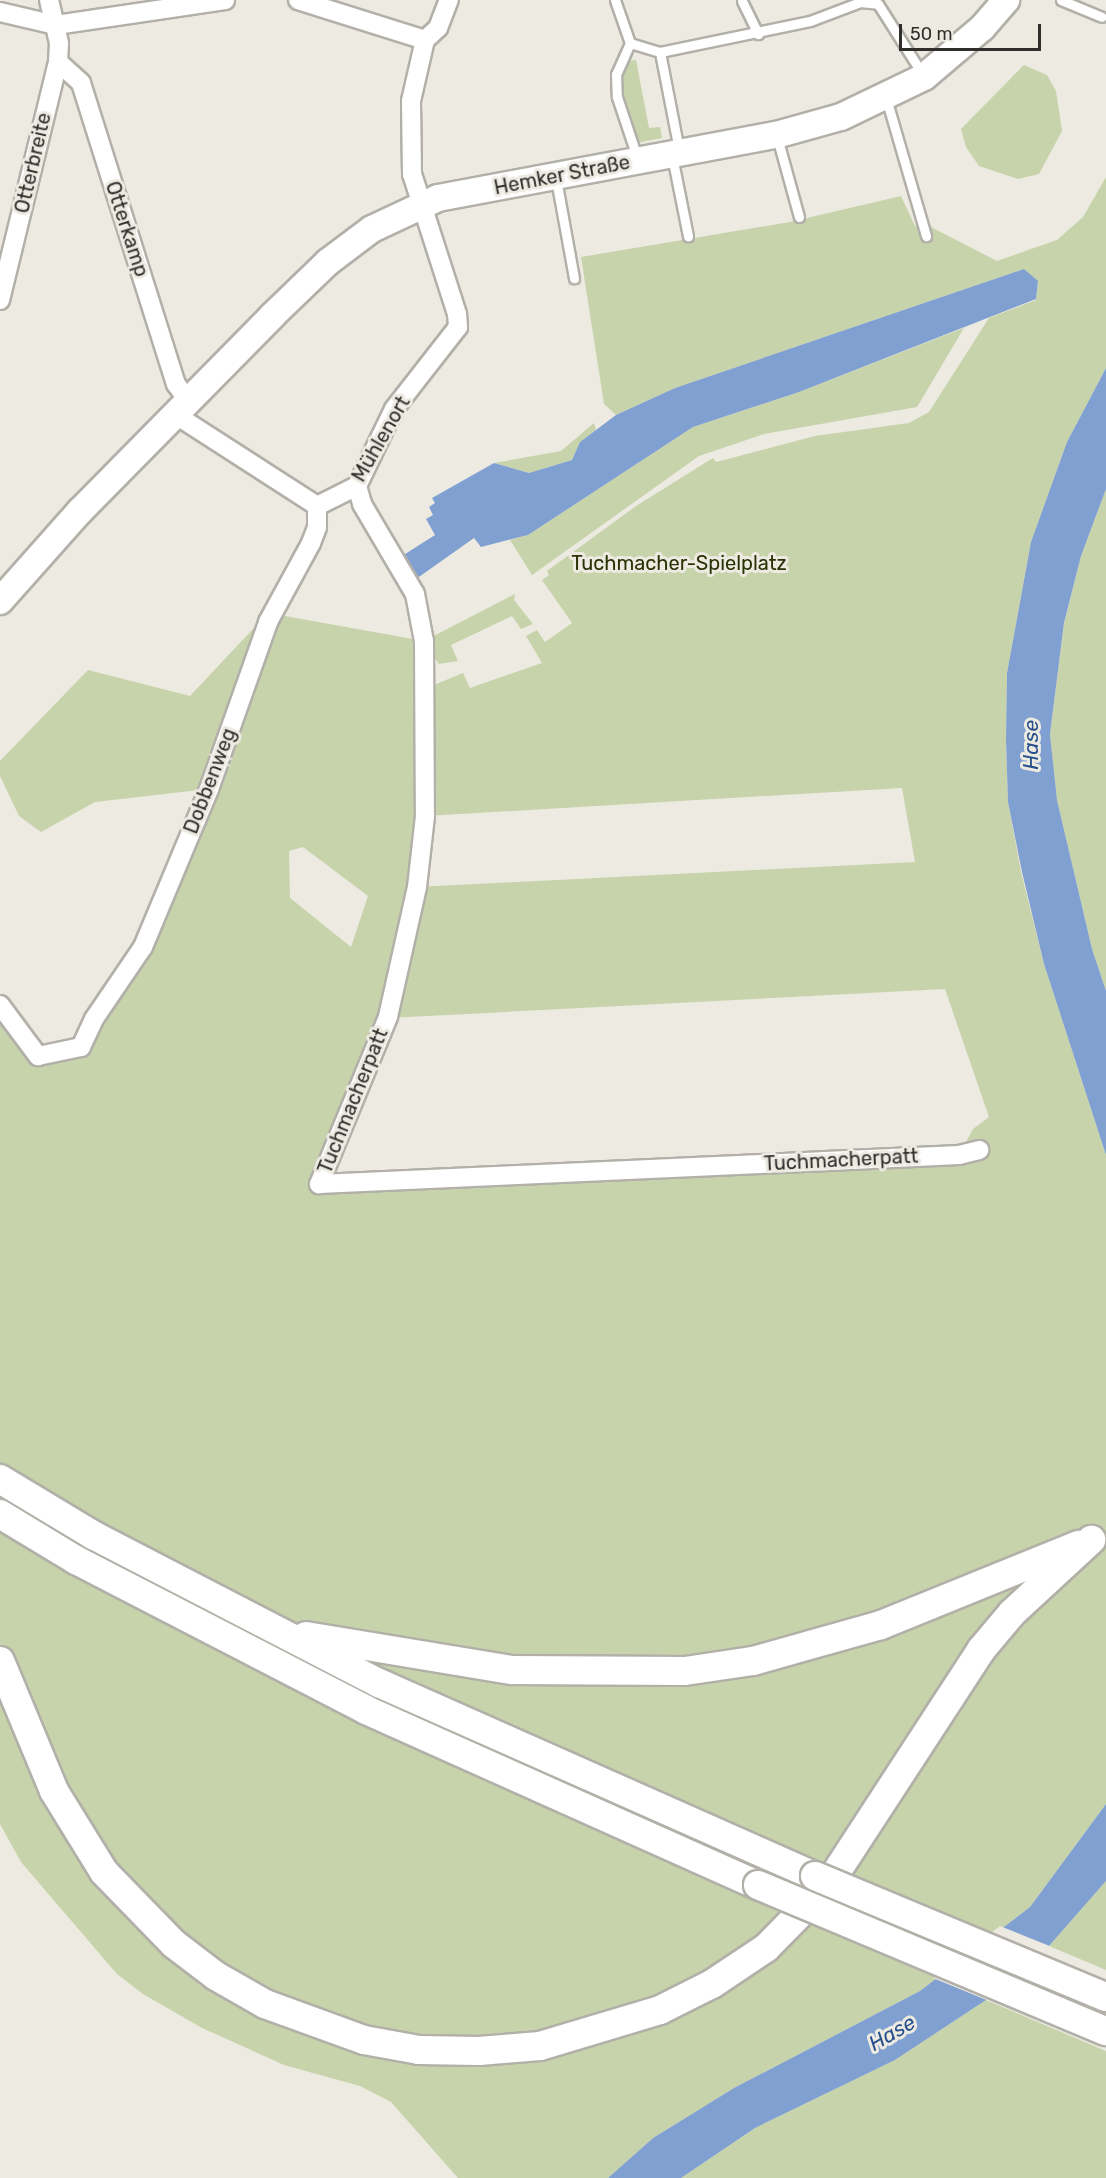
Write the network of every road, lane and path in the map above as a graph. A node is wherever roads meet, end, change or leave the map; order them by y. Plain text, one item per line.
1 (49, 0) edge
2 (225, 0) edge
3 (298, 0) edge
4 (449, 0) edge
5 (615, 0) edge
6 (1006, 0) edge
7 (1061, 0) edge
8 (742, 1) edge
9 (0, 12) edge
10 (1102, 17) dead end
11 (56, 26) junction
12 (758, 34) junction
13 (425, 40) junction
14 (630, 43) junction
15 (660, 52) junction
16 (58, 62) junction
17 (924, 77) junction
18 (886, 98) junction
19 (776, 135) junction
20 (675, 154) junction
21 (638, 161) junction
22 (556, 176) junction
23 (421, 204) junction
24 (799, 218) dead end
25 (688, 236) dead end
26 (926, 236) dead end
27 (574, 278) dead end
28 (0, 300) edge
29 (176, 416) junction
30 (357, 486) junction
31 (317, 506) junction
32 (63, 530) junction
33 (0, 581) edge
34 (0, 601) edge
35 (0, 1005) edge
36 (979, 1150) dead end
37 (0, 1479) edge
38 (0, 1514) edge
39 (1098, 1537) edge
40 (271, 1629) junction
41 (0, 1661) edge
42 (1106, 1996) edge
43 (1106, 2031) edge

1 - 11 street, Otterbreite
2 - 11 street
3 - 13 street
4 - 13 street
5 - 14 lane
6 - 17 main road, Hemker Straße
7 - 10 lane
8 - 12 lane
9 - 11 street
11 - 16 street, Otterbreite
12 - 15 lane
12 - 17 lane
13 - 23 street
14 - 15 lane
14 - 21 lane
15 - 20 lane
16 - 28 street, Otterbreite
16 - 29 street, Otterkamp
17 - 18 main road, Hemker Straße
18 - 19 main road, Hemker Straße
18 - 26 lane
19 - 20 main road, Hemker Straße
19 - 24 lane
20 - 21 main road, Hemker Straße
20 - 25 lane
21 - 22 main road, Hemker Straße
22 - 23 main road, Hemker Straße
22 - 27 lane
23 - 29 main road, Hemker Straße
23 - 30 street, Mühlenort
29 - 31 street
29 - 32 main road, Hemker Straße
30 - 31 street, Mühlenort
30 - 36 street, Tuchmacherpatt
31 - 35 street, Dobbenweg
32 - 33 main road, Hemker Straße
32 - 34 main road, Hemker Straße
37 - 40 highway
38 - 43 highway, bridge
39 - 40 highway
39 - 41 highway
40 - 42 highway, bridge

